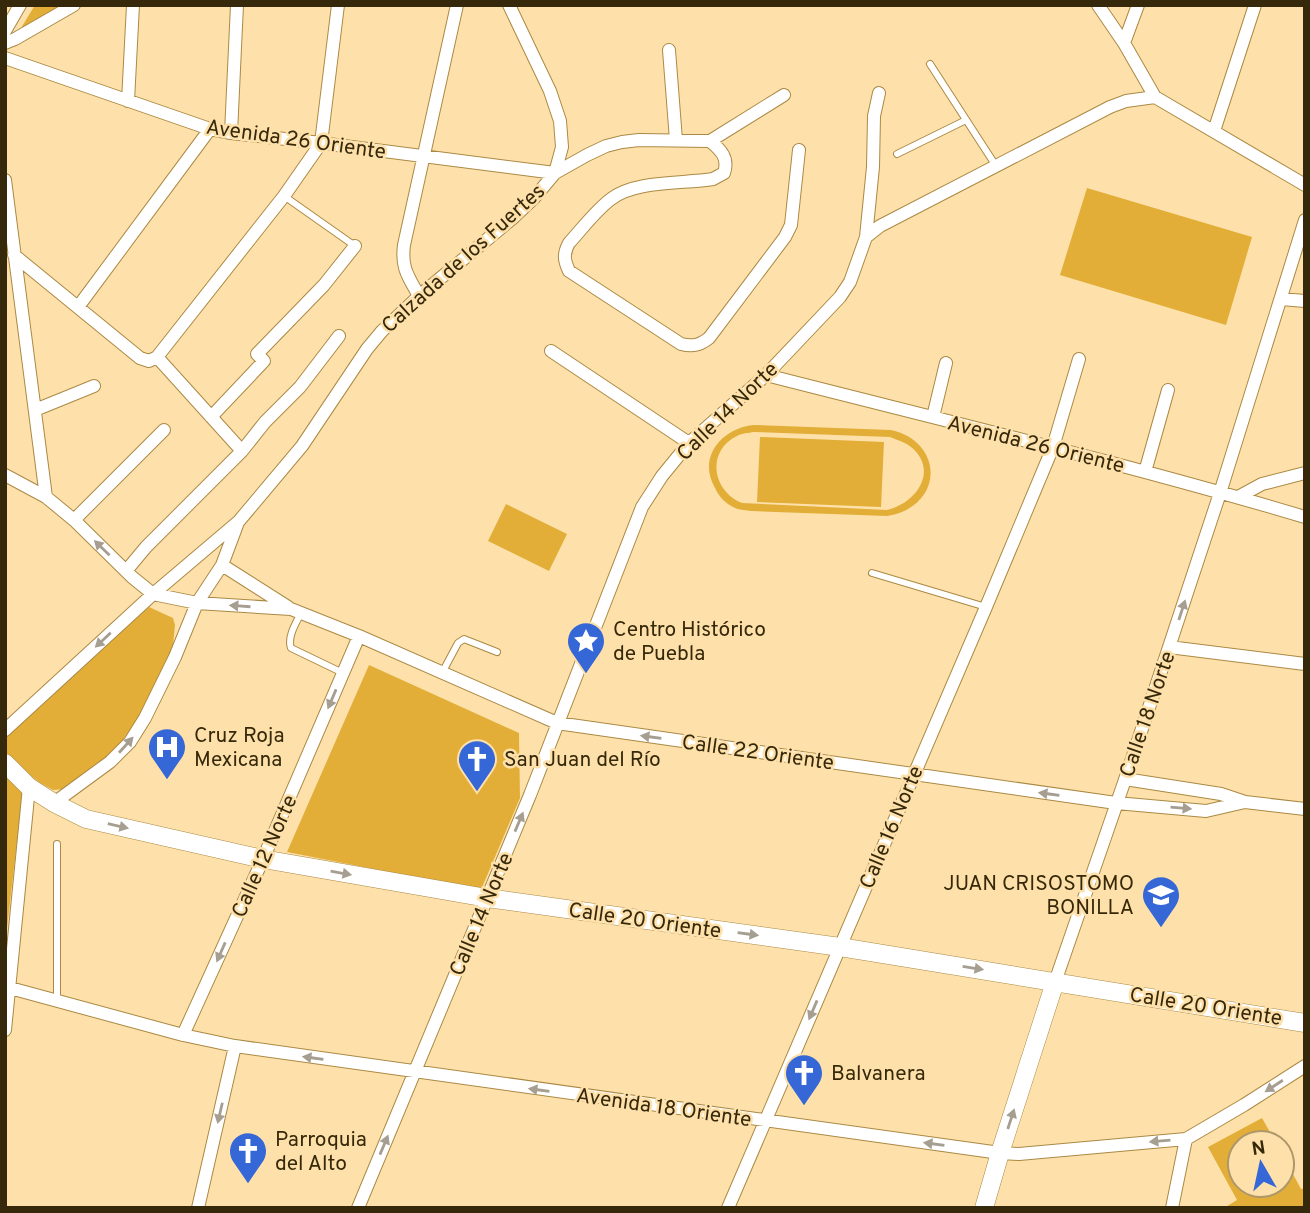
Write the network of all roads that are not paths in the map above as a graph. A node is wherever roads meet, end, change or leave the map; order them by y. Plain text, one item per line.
1 (20, 5) edge
2 (74, 5) edge
3 (133, 5) edge
4 (237, 5) edge
5 (338, 5) edge
6 (457, 5) edge
7 (509, 5) edge
8 (1098, 5) edge
9 (1138, 5) edge
10 (1255, 5) edge
11 (5, 31) edge
12 (5, 43) edge
13 (1124, 43) junction
14 (669, 50) dead end
15 (5, 58) edge
16 (930, 64) dead end
17 (879, 93) dead end
18 (784, 95) dead end
19 (1155, 97) junction
20 (128, 101) junction
21 (966, 120) junction
22 (210, 129) junction
23 (1214, 131) junction
24 (231, 133) junction
25 (676, 140) junction
26 (710, 141) junction
27 (321, 143) junction
28 (799, 150) dead end
29 (897, 154) dead end
30 (423, 157) junction
31 (996, 166) junction
32 (555, 173) junction
33 (5, 180) edge
34 (1305, 185) edge
35 (284, 197) junction
36 (1305, 220) edge
37 (866, 237) junction
38 (355, 246) joint
39 (14, 255) junction
40 (419, 296) junction
41 (1281, 299) junction
42 (1305, 301) edge
43 (78, 307) junction
44 (339, 336) dead end
45 (551, 351) dead end
46 (153, 359) junction
47 (1079, 359) dead end
48 (946, 363) dead end
49 (766, 375) junction
50 (94, 386) dead end
51 (1168, 390) dead end
52 (35, 410) junction
53 (211, 417) junction
54 (933, 418) junction
55 (164, 430) dead end
56 (689, 443) junction
57 (1053, 447) junction
58 (242, 451) junction
59 (1145, 472) junction
60 (1305, 473) edge
61 (5, 475) edge
62 (1220, 493) junction
63 (46, 497) junction
64 (1238, 497) junction
65 (1305, 517) edge
66 (74, 520) junction
67 (239, 521) junction
68 (222, 565) junction
69 (126, 571) junction
70 (872, 573) dead end
71 (153, 594) junction
72 (197, 603) junction
73 (986, 607) junction
74 (296, 611) junction
75 (359, 636) junction
76 (1169, 648) junction
77 (497, 652) dead end
78 (1305, 664) edge
79 (343, 673) junction
80 (442, 673) junction
81 (557, 723) junction
82 (5, 730) edge
83 (5, 763) edge
84 (913, 775) junction
85 (1125, 779) junction
86 (29, 787) junction
87 (1244, 802) junction
88 (54, 803) junction
89 (1116, 803) junction
90 (1305, 809) edge
91 (57, 845) dead end
92 (263, 859) junction
93 (487, 898) junction
94 (840, 947) junction
95 (1055, 982) junction
96 (10, 988) junction
97 (57, 1002) junction
98 (1305, 1023) edge
99 (5, 1030) edge
100 (183, 1035) junction
101 (235, 1046) junction
102 (1305, 1066) edge
103 (415, 1073) junction
104 (765, 1121) junction
105 (1186, 1139) junction
106 (1000, 1153) junction
107 (198, 1208) edge
108 (358, 1208) edge
109 (728, 1208) edge
110 (984, 1208) edge
111 (1172, 1208) edge

1 - 11 street
2 - 12 street
3 - 20 street
4 - 24 street
5 - 27 street
6 - 30 street
7 - 32 street, Calzada de los Fuertes
8 - 13 street
9 - 13 street
10 - 23 street
13 - 19 street
14 - 25 street
15 - 20 street, Avenida 26 Oriente
16 - 21 lane
17 - 37 street, Calle 14 Norte
18 - 26 street
19 - 23 street
19 - 31 street
20 - 22 street, Avenida 26 Oriente
21 - 29 lane
21 - 31 lane
22 - 24 street, Avenida 26 Oriente
22 - 43 street
23 - 34 street
24 - 27 street, Avenida 26 Oriente
25 - 26 street
25 - 32 street
26 - 28 street
27 - 30 street, Avenida 26 Oriente
27 - 35 street
30 - 32 street, Avenida 26 Oriente
30 - 40 street
31 - 37 street
32 - 40 street, Calzada de los Fuertes
33 - 39 street
35 - 38 lane
35 - 46 street
36 - 41 street, Calle 18 Norte
37 - 49 street, Calle 14 Norte
38 - 53 street
39 - 43 street
39 - 52 street
40 - 67 street, Calzada de los Fuertes
41 - 42 street
41 - 62 street, Calle 18 Norte
43 - 46 street
44 - 58 street
45 - 56 street
46 - 53 street
47 - 57 street, Calle 16 Norte
48 - 54 street
49 - 54 street, Avenida 26 Oriente
49 - 56 street, Calle 14 Norte
50 - 52 street
51 - 59 street
52 - 63 street
53 - 58 street
54 - 57 street, Avenida 26 Oriente
55 - 66 street
56 - 81 street, Calle 14 Norte
57 - 59 street, Avenida 26 Oriente
57 - 73 street, Calle 16 Norte
58 - 69 street
59 - 62 street, Avenida 26 Oriente
60 - 64 street
61 - 63 street, Calle 22 Oriente
62 - 64 street, Avenida 26 Oriente
76 -> 62 street, Calle 18 Norte
63 - 66 street, Calle 22 Oriente
64 - 65 street, Avenida 26 Oriente
69 -> 66 street, Calle 22 Oriente
67 - 68 street, Calzada de los Fuertes
67 - 71 street, Calzada de los Fuertes
68 - 72 street, Calzada de los Fuertes
68 - 74 street, Calle 22 Oriente
69 - 71 street, Calle 22 Oriente
70 - 73 lane
71 - 72 street, Calle 22 Oriente
71 -> 82 street, Calzada de los Fuertes
74 -> 72 street, Calle 22 Oriente
88 -> 72 street, Calzada de los Fuertes
73 - 84 street, Calle 16 Norte
74 - 75 street, Calle 22 Oriente
74 - 79 lane
75 - 79 street, Calle 12 Norte
75 - 80 street, Calle 22 Oriente
76 - 78 street
76 - 85 street, Calle 18 Norte
77 - 80 lane
79 -> 92 street, Calle 12 Norte
80 - 81 street, Calle 22 Oriente
84 -> 81 street, Calle 22 Oriente
93 -> 81 street, Calle 14 Norte
83 - 86 street, Calle 20 Oriente
89 -> 84 street, Calle 22 Oriente
84 - 94 street, Calle 16 Norte
85 - 87 street, Calle 22 Oriente
85 - 89 street, Calle 18 Norte
86 - 88 street, Calle 20 Oriente
86 - 96 street
89 -> 87 street, Calle 22 Oriente
87 - 90 street, Calle 22 Oriente
88 -> 92 street, Calle 20 Oriente
89 - 95 street, Calle 18 Norte
91 - 97 lane
92 -> 93 street, Calle 20 Oriente
92 -> 100 street, Calle 12 Norte
93 -> 94 street, Calle 20 Oriente
93 - 103 street, Calle 14 Norte
94 -> 95 street, Calle 20 Oriente
94 -> 104 street, Calle 16 Norte
95 - 98 street, Calle 20 Oriente
106 -> 95 street, Calle 18 Norte
96 - 97 street, Avenida 18 Oriente
96 - 99 street
97 - 100 street, Avenida 18 Oriente
100 - 101 street, Avenida 18 Oriente
103 -> 101 street, Avenida 18 Oriente
101 -> 107 street
102 -> 105 street, Avenida 18 Oriente
104 -> 103 street, Avenida 18 Oriente
108 -> 103 street, Calle 14 Norte
106 -> 104 street, Avenida 18 Oriente
104 - 109 street, Calle 16 Norte
105 -> 106 street, Avenida 18 Oriente
105 - 111 street
106 - 110 street, Calle 18 Norte

